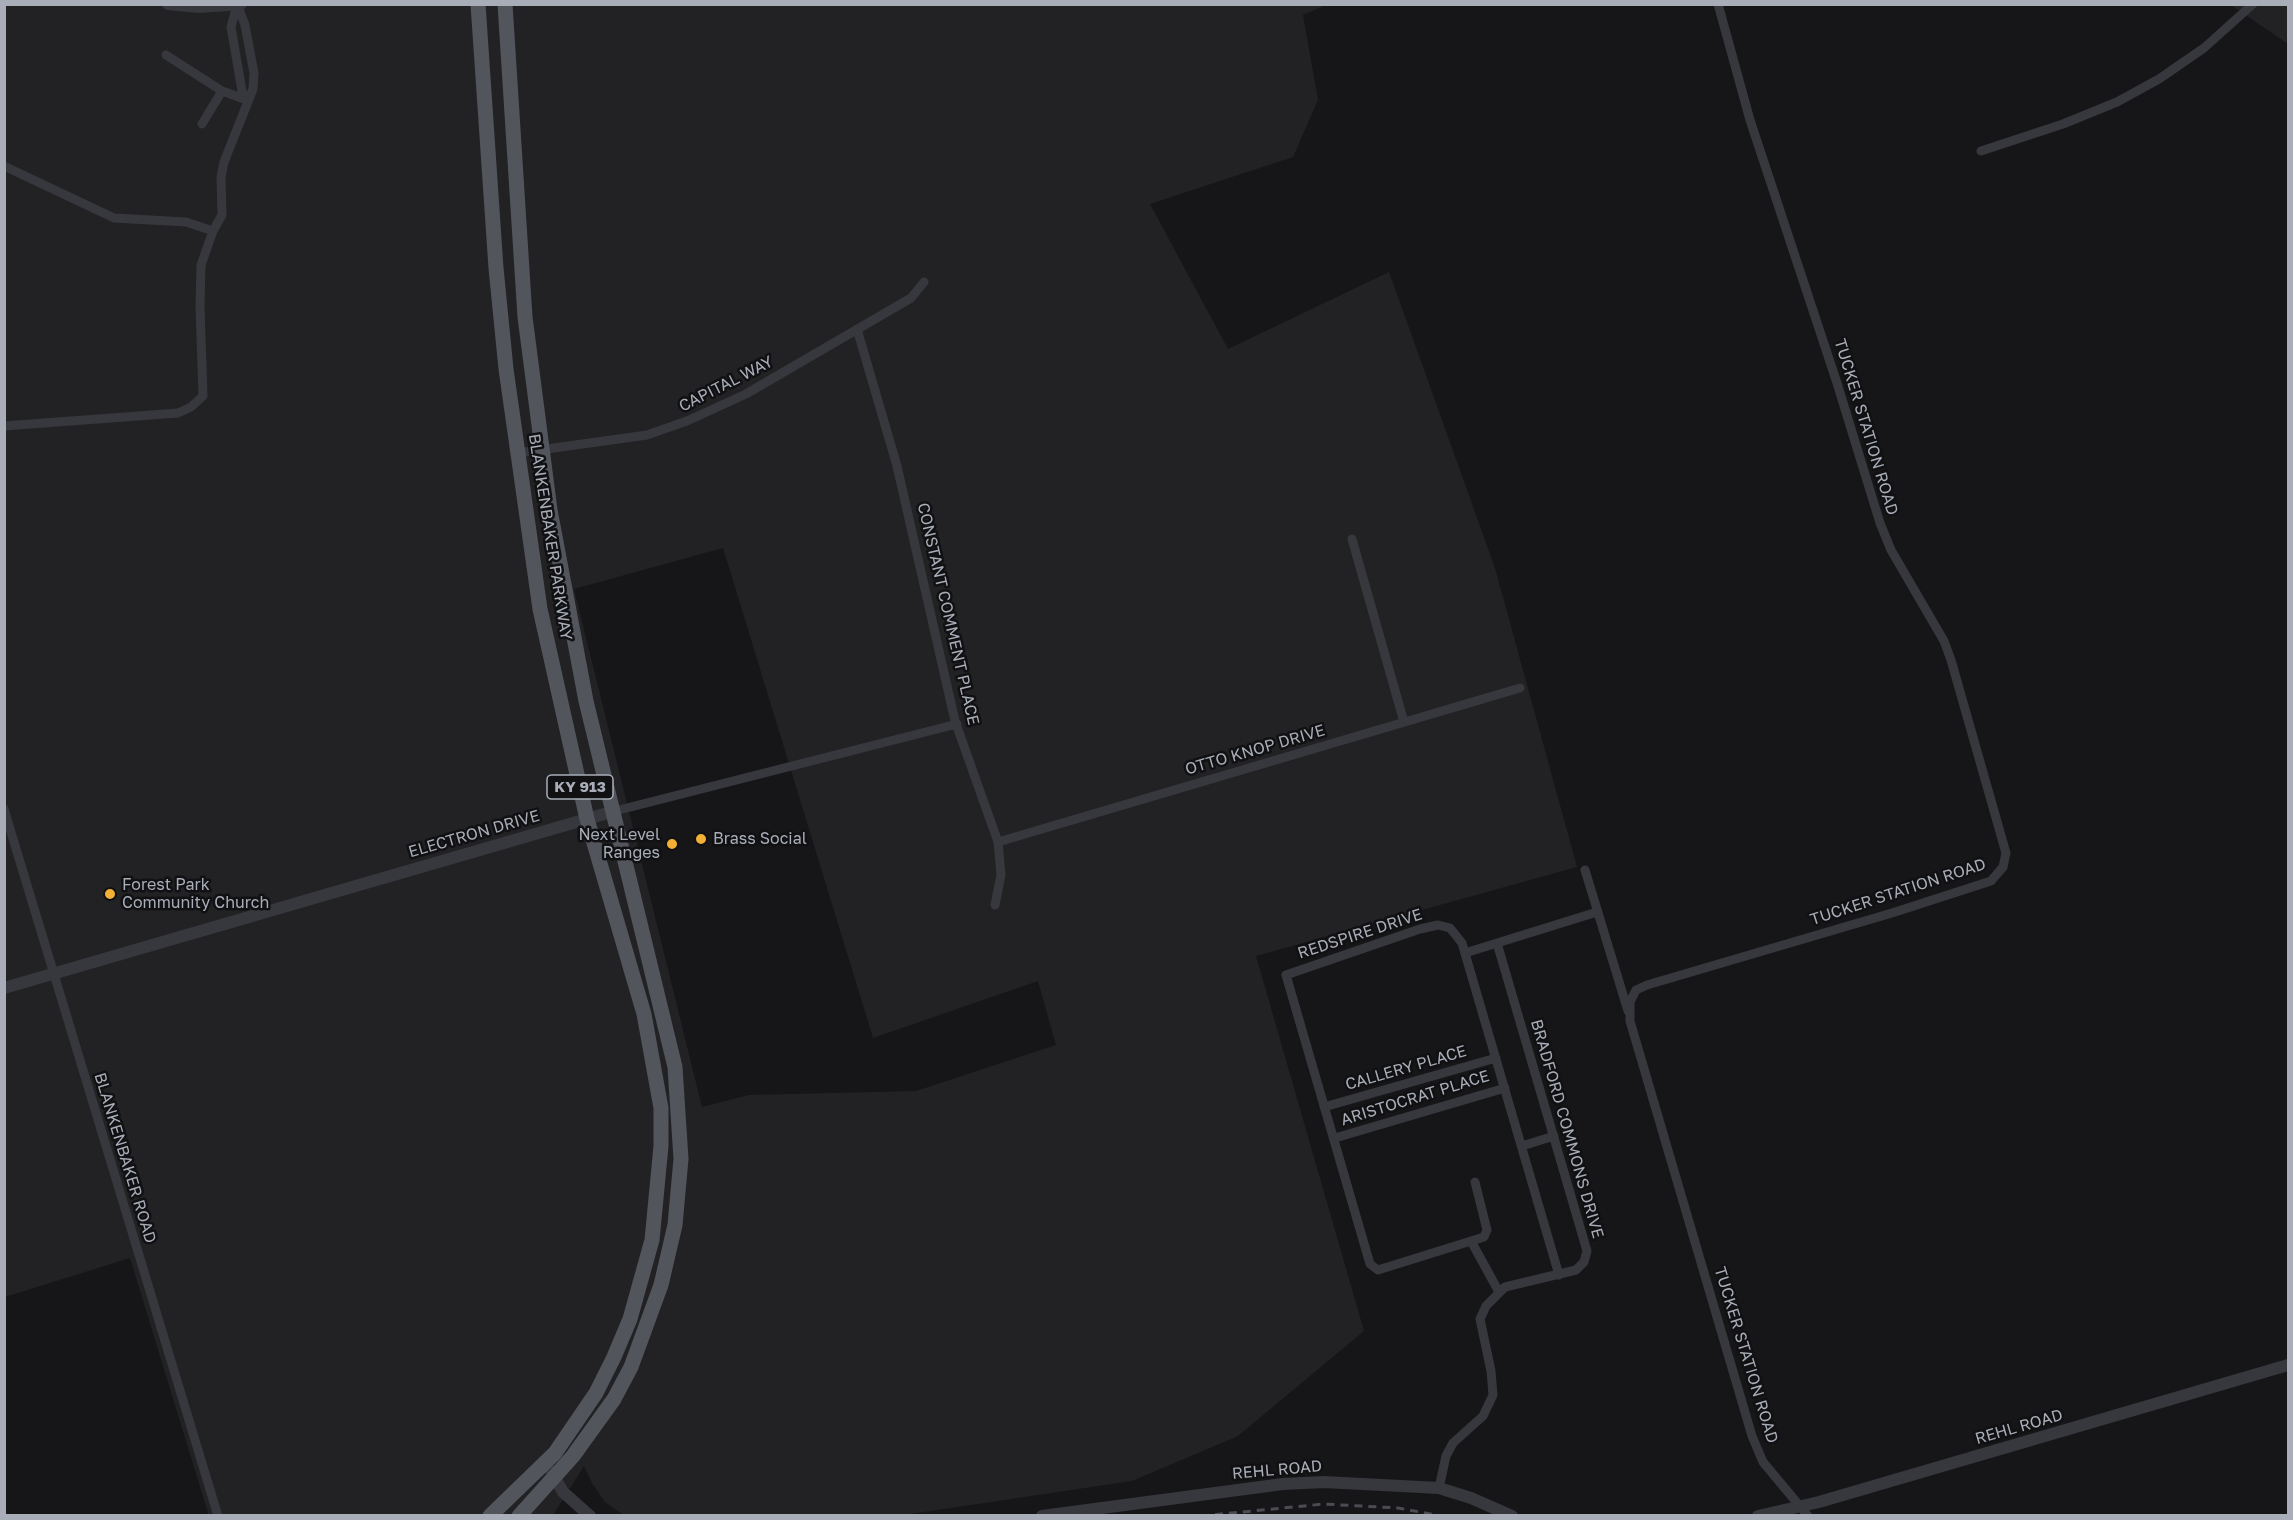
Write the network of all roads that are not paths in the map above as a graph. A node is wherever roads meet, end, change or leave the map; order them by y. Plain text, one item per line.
1 (168, 4) edge
2 (478, 4) edge
3 (505, 4) edge
4 (1718, 4) edge
5 (2253, 4) edge
6 (239, 5) edge
7 (166, 55) dead end
8 (222, 92) junction
9 (247, 100) junction
10 (202, 124) dead end
11 (1981, 151) dead end
12 (4, 166) edge
13 (213, 231) junction
14 (924, 282) dead end
15 (857, 329) junction
16 (4, 426) edge
17 (542, 452) junction
18 (518, 453) junction
19 (1352, 540) dead end
20 (1520, 688) dead end
21 (1404, 722) junction
22 (957, 724) junction
23 (4, 809) edge
24 (611, 812) junction
25 (587, 819) junction
26 (998, 842) junction
27 (1584, 870) dead end
28 (995, 905) dead end
29 (1598, 912) junction
30 (1497, 943) junction
31 (1465, 953) junction
32 (53, 974) junction
33 (4, 988) edge
34 (1629, 1015) junction
35 (1496, 1058) junction
36 (1504, 1088) junction
37 (1324, 1107) junction
38 (1554, 1136) junction
39 (1335, 1138) junction
40 (1522, 1146) junction
41 (1475, 1182) dead end
42 (1471, 1241) junction
43 (1559, 1275) junction
44 (1499, 1292) junction
45 (2289, 1365) edge
46 (544, 1464) junction
47 (557, 1477) junction
48 (1439, 1488) junction
49 (1805, 1510) edge
50 (218, 1515) edge
51 (490, 1515) edge
52 (519, 1515) edge
53 (590, 1515) edge
54 (1041, 1515) edge
55 (1512, 1515) edge
56 (1758, 1515) edge

1 - 6 street
2 - 18 main road, BLANKENBAKER PARKWAY / KY 913
3 - 17 main road, BLANKENBAKER PARKWAY / KY 913
4 - 34 street, TUCKER STATION ROAD
5 - 11 street
6 - 9 street
6 - 9 street
7 - 8 street
8 - 9 street
8 - 10 street
9 - 13 street
12 - 13 street
13 - 16 street
14 - 15 street, CAPITAL WAY
15 - 17 street, CAPITAL WAY
15 - 22 street, CONSTANT COMMENT PLACE
17 - 18 street, CAPITAL WAY
17 - 24 main road, BLANKENBAKER PARKWAY / KY 913
18 - 25 main road, BLANKENBAKER PARKWAY / KY 913
19 - 21 street
20 - 21 street, OTTO KNOP DRIVE
21 - 26 street, OTTO KNOP DRIVE
22 - 24 street, ELECTRON DRIVE
22 - 26 street, CONSTANT COMMENT PLACE
23 - 32 street, BLANKENBAKER ROAD
24 - 25 street, ELECTRON DRIVE
24 - 47 main road, BLANKENBAKER PARKWAY / KY 913
25 - 32 street, ELECTRON DRIVE
25 - 46 main road, BLANKENBAKER PARKWAY / KY 913
26 - 28 street, CONSTANT COMMENT PLACE
27 - 29 street
29 - 30 street
29 - 34 street
30 - 31 street
30 - 38 street, BRADFORD COMMONS DRIVE
31 - 35 street, REDSPIRE DRIVE
31 - 37 street, REDSPIRE DRIVE
32 - 33 street, ELECTRON DRIVE
32 - 50 street, BLANKENBAKER ROAD
34 - 49 street, TUCKER STATION ROAD
35 - 36 street, REDSPIRE DRIVE
35 - 37 street, CALLERY PLACE
36 - 39 street, ARISTOCRAT PLACE
36 - 40 street, REDSPIRE DRIVE
37 - 39 street, REDSPIRE DRIVE
38 - 40 street
38 - 43 street, BRADFORD COMMONS DRIVE
39 - 42 street, REDSPIRE DRIVE
40 - 43 street, REDSPIRE DRIVE
41 - 42 street
42 - 44 street
43 - 44 street, BRADFORD COMMONS DRIVE
44 - 48 street
45 - 49 street, REHL ROAD
46 - 47 street
46 - 51 main road, BLANKENBAKER PARKWAY / KY 913
47 - 52 main road, BLANKENBAKER PARKWAY / KY 913
47 - 53 street
48 - 54 street, REHL ROAD
48 - 55 street, REHL ROAD
49 - 56 street, REHL ROAD

